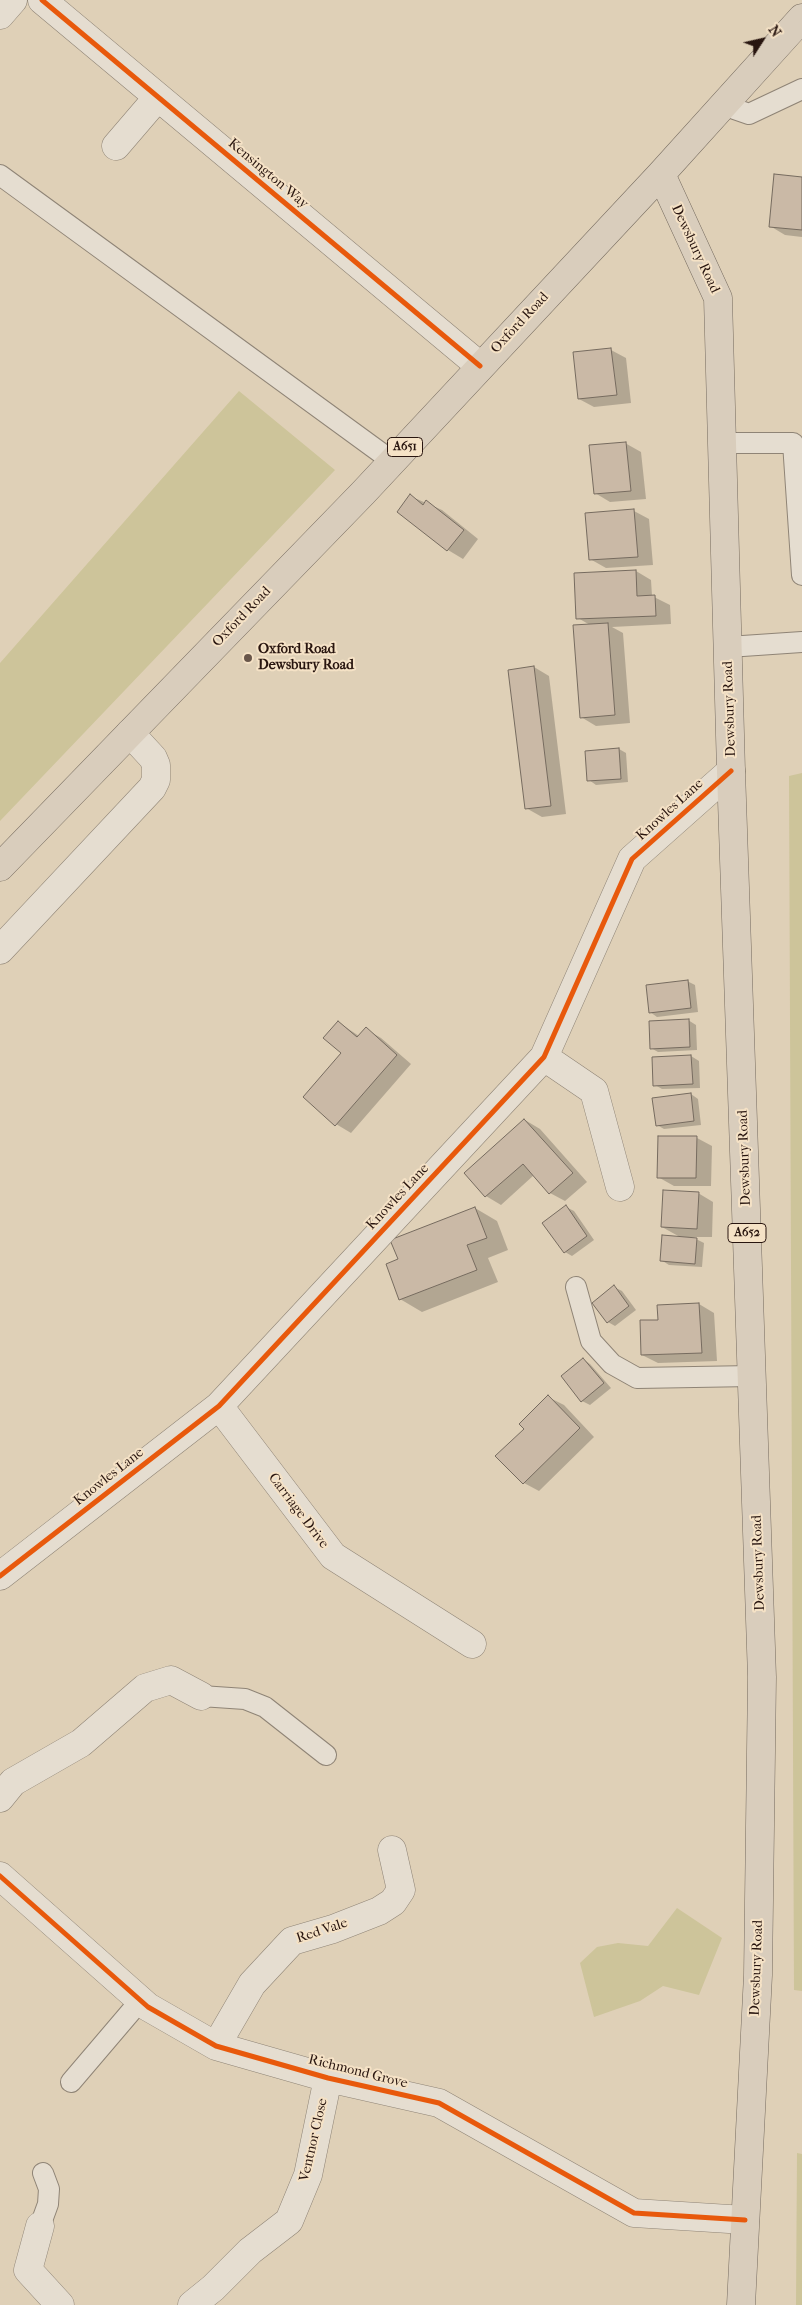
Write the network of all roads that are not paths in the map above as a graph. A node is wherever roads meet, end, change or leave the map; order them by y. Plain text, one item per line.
1 (13, 0) edge
2 (42, 0) edge
3 (0, 15) edge
4 (802, 18) edge
5 (802, 89) edge
6 (158, 97) junction
7 (723, 105) junction
8 (116, 146) dead end
9 (661, 174) junction
10 (0, 175) edge
11 (480, 366) junction
12 (722, 443) junction
13 (392, 461) junction
14 (802, 575) edge
15 (802, 642) edge
16 (728, 647) junction
17 (130, 733) junction
18 (731, 771) junction
19 (0, 868) edge
20 (0, 950) edge
21 (544, 1057) junction
22 (620, 1187) dead end
23 (576, 1287) dead end
24 (752, 1376) junction
25 (219, 1406) junction
26 (0, 1576) edge
27 (472, 1644) dead end
28 (201, 1696) joint
29 (326, 1755) dead end
30 (0, 1798) edge
31 (392, 1850) dead end
32 (0, 1876) edge
33 (140, 2001) junction
34 (216, 2046) junction
35 (328, 2078) junction
36 (71, 2082) dead end
37 (42, 2173) dead end
38 (745, 2220) junction
39 (40, 2226) joint
40 (60, 2305) edge
41 (192, 2305) edge
42 (741, 2305) edge

1 - 3 street
2 - 6 street, Kensington Way
4 - 7 main road, Oxford Road / A651
5 - 7 lane
6 - 8 street
6 - 11 street, Kensington Way
7 - 9 main road, Oxford Road / A651
9 - 11 main road, Oxford Road / A651
9 - 12 main road, Dewsbury Road / A652
10 - 13 lane
11 - 13 main road, Oxford Road / A651
12 - 14 lane
12 - 16 main road, Dewsbury Road / A652
13 - 17 main road, Oxford Road / A651
15 - 16 lane
16 - 18 main road, Dewsbury Road / A652
17 - 19 main road, Oxford Road / A651
17 - 20 street
18 - 21 street, Knowles Lane
18 - 24 main road, Dewsbury Road / A652
21 - 22 street
21 - 25 street, Knowles Lane
23 - 24 lane
24 - 38 main road, Dewsbury Road / A652
25 - 26 street, Knowles Lane
25 - 27 street, Carriage Drive
28 - 29 lane
28 - 30 street
31 - 34 street, Red Vale
32 - 33 street, Richmond Grove
33 - 34 street, Richmond Grove
33 - 36 lane
34 - 35 street, Richmond Grove
35 - 38 street, Richmond Grove
35 - 41 street, Ventnor Close
37 - 39 lane
38 - 42 main road, Dewsbury Road / A652
39 - 40 street

